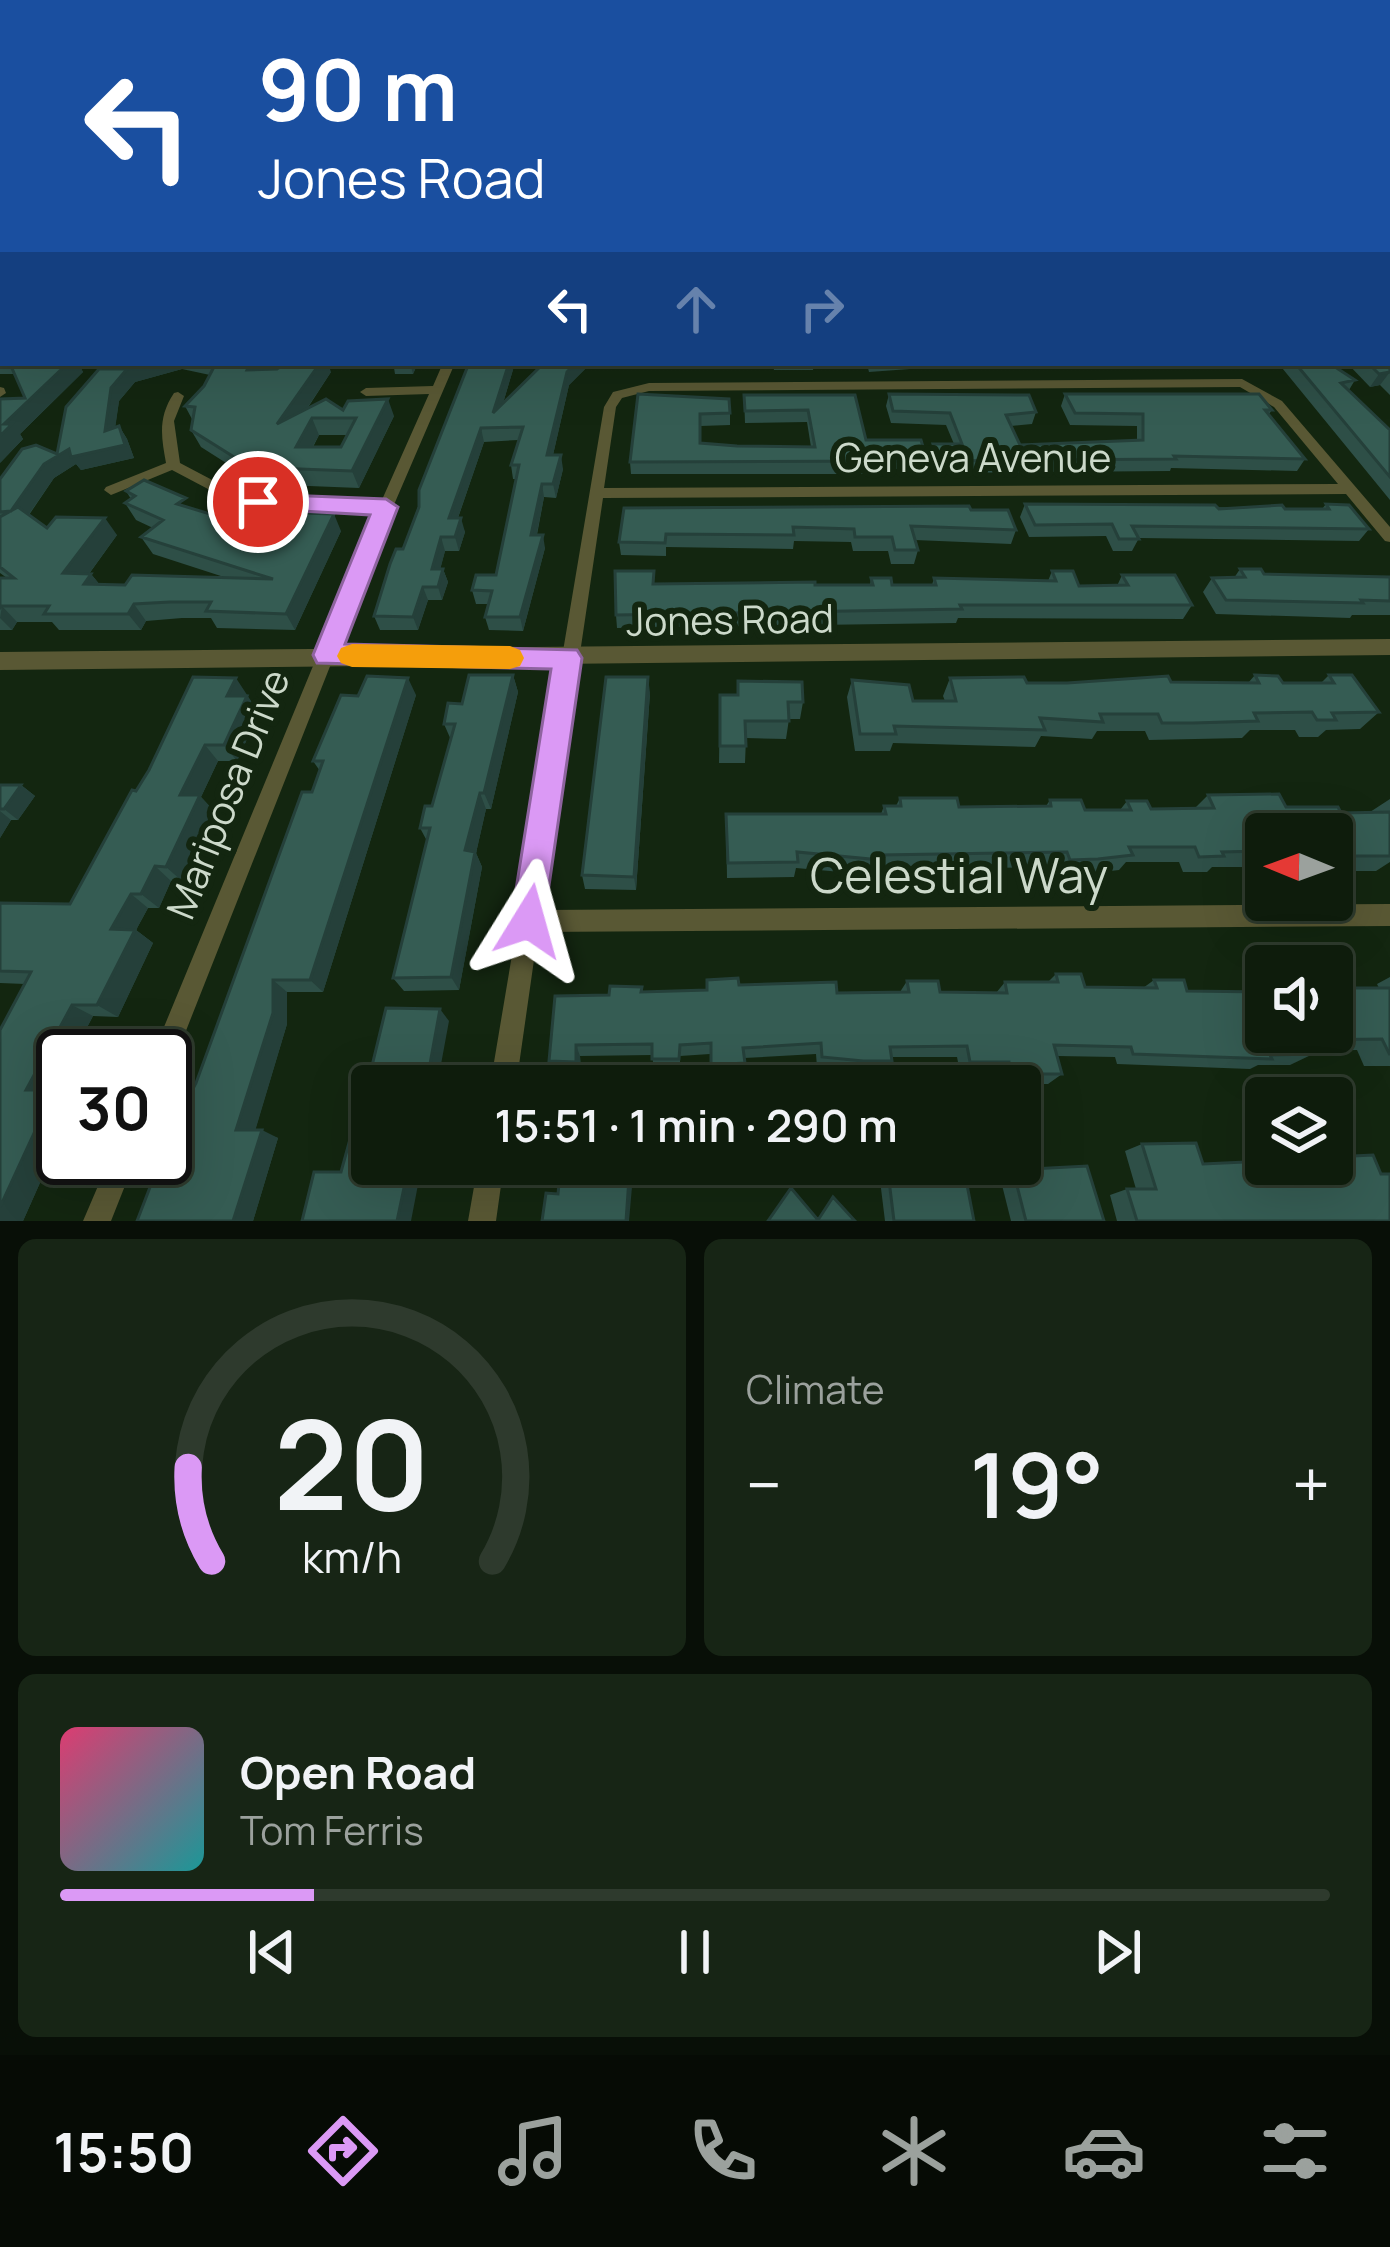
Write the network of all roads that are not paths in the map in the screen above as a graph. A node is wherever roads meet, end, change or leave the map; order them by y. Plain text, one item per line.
1 (448, 366) edge
2 (437, 390) junction
3 (366, 392) dead end
4 (178, 396) dead end
5 (173, 465) junction
6 (1349, 489) junction
7 (112, 490) dead end
8 (596, 493) junction
9 (386, 507) junction
10 (1390, 538) edge
11 (1390, 647) edge
12 (327, 655) junction
13 (567, 658) junction
14 (0, 661) edge
15 (1390, 915) edge
16 (529, 921) junction
17 (175, 1029) edge
18 (506, 1065) edge
19 (112, 1185) edge
20 (488, 1185) edge
21 (97, 1221) edge
22 (482, 1221) edge

1 - 2 street, Mariposa Drive
2 - 3 street
2 - 9 street, Mariposa Drive
4 - 5 street
5 - 7 street
5 - 9 street
6 - 8 street, Geneva Avenue
6 - 8 street
6 - 10 street
8 - 13 street
9 - 12 street, Mariposa Drive
11 - 13 street, Jones Road
12 - 13 street, Jones Road
12 - 14 street, Jones Road
12 - 17 street, Mariposa Drive
13 - 16 street
15 - 16 street, Celestial Way
16 - 18 street
19 - 21 street
20 - 22 street

